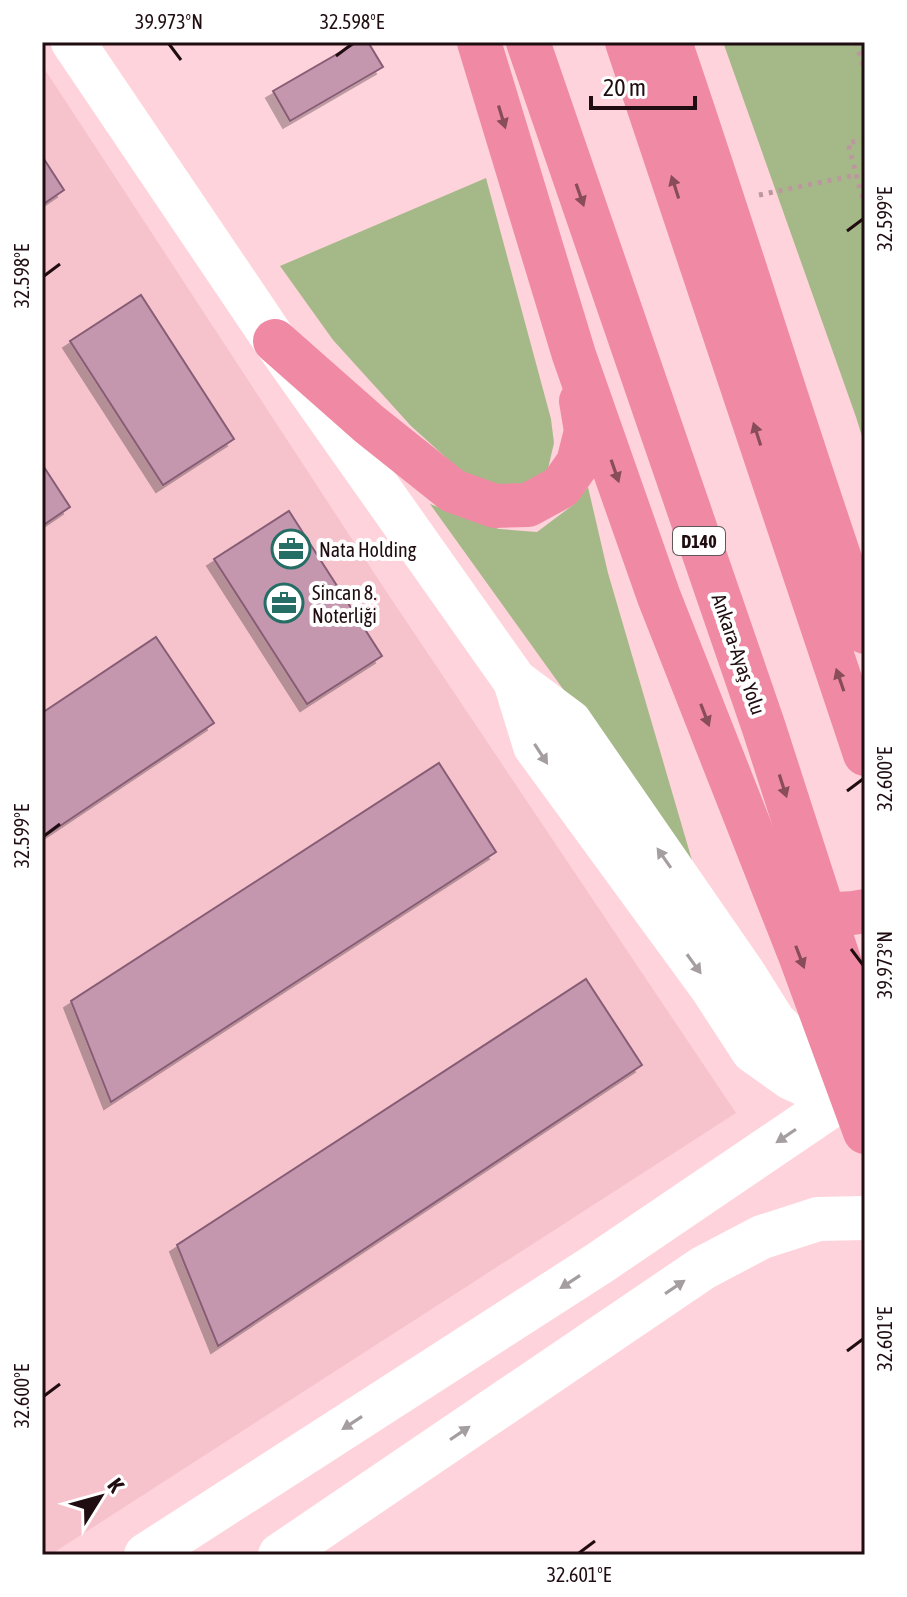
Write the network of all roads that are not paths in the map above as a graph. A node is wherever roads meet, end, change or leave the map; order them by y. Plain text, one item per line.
1 (73, 42) edge
2 (479, 42) edge
3 (528, 42) edge
4 (642, 44) edge
5 (275, 341) junction
6 (574, 355) junction
7 (865, 632) edge
8 (865, 754) edge
9 (759, 852) junction
10 (865, 911) edge
11 (865, 1041) edge
12 (860, 1102) edge
13 (865, 1218) edge
14 (146, 1555) edge
15 (280, 1555) edge

1 - 5 street
2 -> 6 highway
3 -> 11 highway, Ankara-Ayaş Yolu / D140
4 - 7 highway
8 -> 4 highway
5 - 6 highway
5 - 12 street
6 -> 9 highway
9 - 10 highway
9 -> 12 highway
12 -> 14 street
15 -> 13 street

